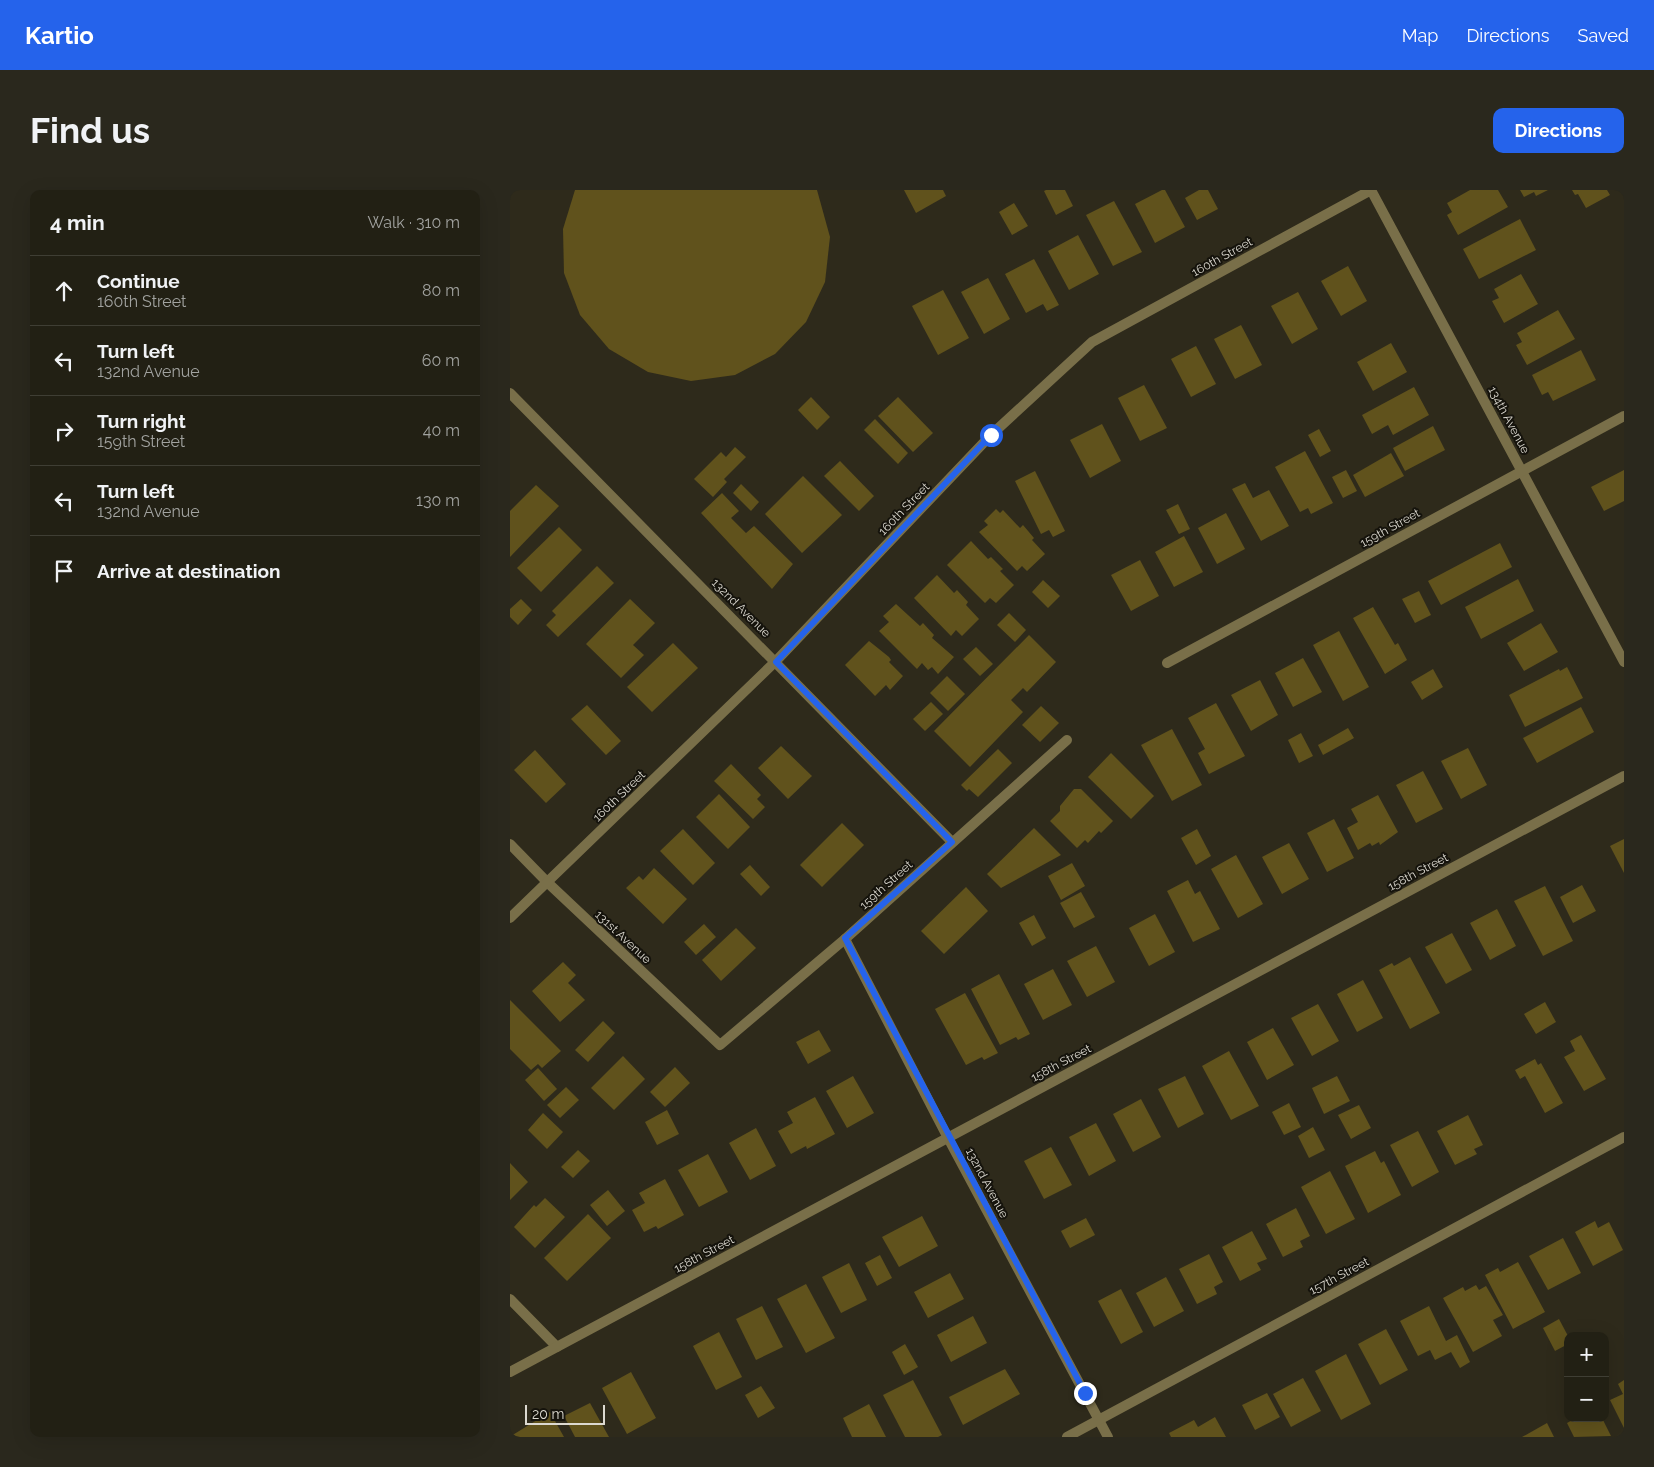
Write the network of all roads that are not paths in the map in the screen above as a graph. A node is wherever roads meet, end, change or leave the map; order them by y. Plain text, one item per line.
1 (1371, 190) edge
2 (510, 393) edge
3 (1624, 416) edge
4 (1522, 470) junction
5 (776, 662) junction
6 (1624, 662) edge
7 (1167, 663) dead end
8 (1067, 740) dead end
9 (1624, 776) edge
10 (952, 842) junction
11 (510, 844) edge
12 (547, 882) junction
13 (510, 918) edge
14 (845, 938) junction
15 (720, 1045) joint
16 (1624, 1137) edge
17 (948, 1138) junction
18 (510, 1299) edge
19 (557, 1348) junction
20 (510, 1372) edge
21 (1099, 1420) junction
22 (1067, 1437) edge
23 (1108, 1437) edge

1 - 4 street, 134th Avenue
1 - 5 street, 160th Street
2 - 5 street, 132nd Avenue
3 - 4 street, 159th Street
4 - 6 street, 134th Avenue
4 - 7 street, 159th Street
5 - 10 street, 132nd Avenue
5 - 12 street, 160th Street
8 - 10 street, 159th Street
9 - 17 street, 158th Street
10 - 14 street, 159th Street
11 - 12 street, 131st Avenue
12 - 13 street, 160th Street
12 - 15 street, 131st Avenue
14 - 15 street, 159th Street
14 - 17 street, 132nd Avenue
16 - 21 street, 157th Street
17 - 19 street, 158th Street
17 - 21 street, 132nd Avenue
18 - 19 street
19 - 20 street, 158th Street
21 - 22 street, 157th Street
21 - 23 street, 132nd Avenue

